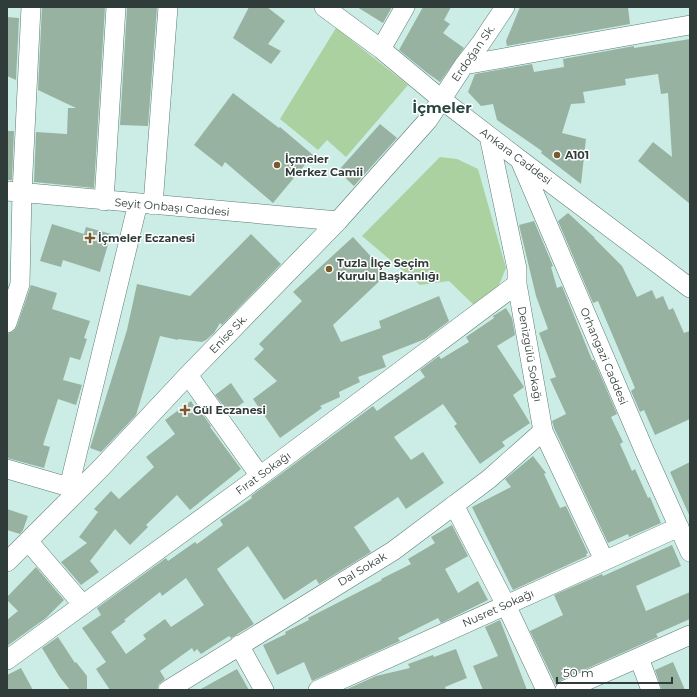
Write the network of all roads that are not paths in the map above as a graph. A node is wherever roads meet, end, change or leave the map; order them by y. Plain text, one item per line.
1 (31, 7) edge
2 (116, 7) edge
3 (168, 7) edge
4 (324, 7) edge
5 (405, 7) edge
6 (505, 7) edge
7 (690, 25) edge
8 (381, 49) junction
9 (464, 65) junction
10 (441, 99) junction
11 (489, 136) junction
12 (519, 159) junction
13 (15, 192) edge
14 (104, 201) junction
15 (145, 204) junction
16 (338, 221) junction
17 (517, 284) junction
18 (690, 288) edge
19 (7, 323) edge
20 (188, 375) junction
21 (543, 430) junction
22 (7, 469) edge
23 (260, 476) junction
24 (72, 490) junction
25 (454, 505) junction
26 (679, 527) junction
27 (28, 541) junction
28 (690, 552) edge
29 (604, 560) junction
30 (7, 562) edge
31 (83, 605) junction
32 (506, 605) junction
33 (690, 635) edge
34 (239, 645) junction
35 (639, 658) junction
36 (7, 660) edge
37 (168, 690) edge
38 (264, 690) edge
39 (318, 690) edge
40 (546, 690) edge
41 (565, 690) edge
42 (651, 690) edge

1 - 13 street
2 - 14 street
3 - 15 street
4 - 8 street, Ankara Caddesi
5 - 8 street
6 - 9 street, Erdoğan Sk.
7 - 9 street
8 - 10 street, Ankara Caddesi
9 - 10 street, Erdoğan Sk.
10 - 11 street, Ankara Caddesi
10 - 16 street, Enise Sk.
11 - 12 street, Ankara Caddesi
11 - 17 street, Denizgülü Sokağı
12 - 18 street, Ankara Caddesi
12 - 26 street, Orhangazi Caddesi
13 - 14 street, Seyit Onbaşı Caddesi
13 - 19 street
14 - 15 street, Seyit Onbaşı Caddesi
15 - 16 street, Seyit Onbaşı Caddesi
15 - 24 street
16 - 20 street, Enise Sk.
17 - 21 street, Denizgülü Sokağı
17 - 23 street, Fırat Sokağı
20 - 23 street
20 - 24 street, Enise Sk.
21 - 25 street, Dal Sokak
21 - 29 street, Denizgülü Sokağı
22 - 24 street
23 - 31 street, Fırat Sokağı
24 - 27 street, Enise Sk.
25 - 32 street
25 - 34 street, Dal Sokak
26 - 28 street, Orhangazi Caddesi
26 - 29 street, Nusret Sokağı
27 - 30 street, Enise Sk.
27 - 31 street
29 - 32 street, Nusret Sokağı
31 - 36 street, Fırat Sokağı
32 - 39 street, Nusret Sokağı
32 - 40 street
33 - 35 street
34 - 37 street, Dal Sokak
34 - 38 street
35 - 41 street
35 - 42 street

